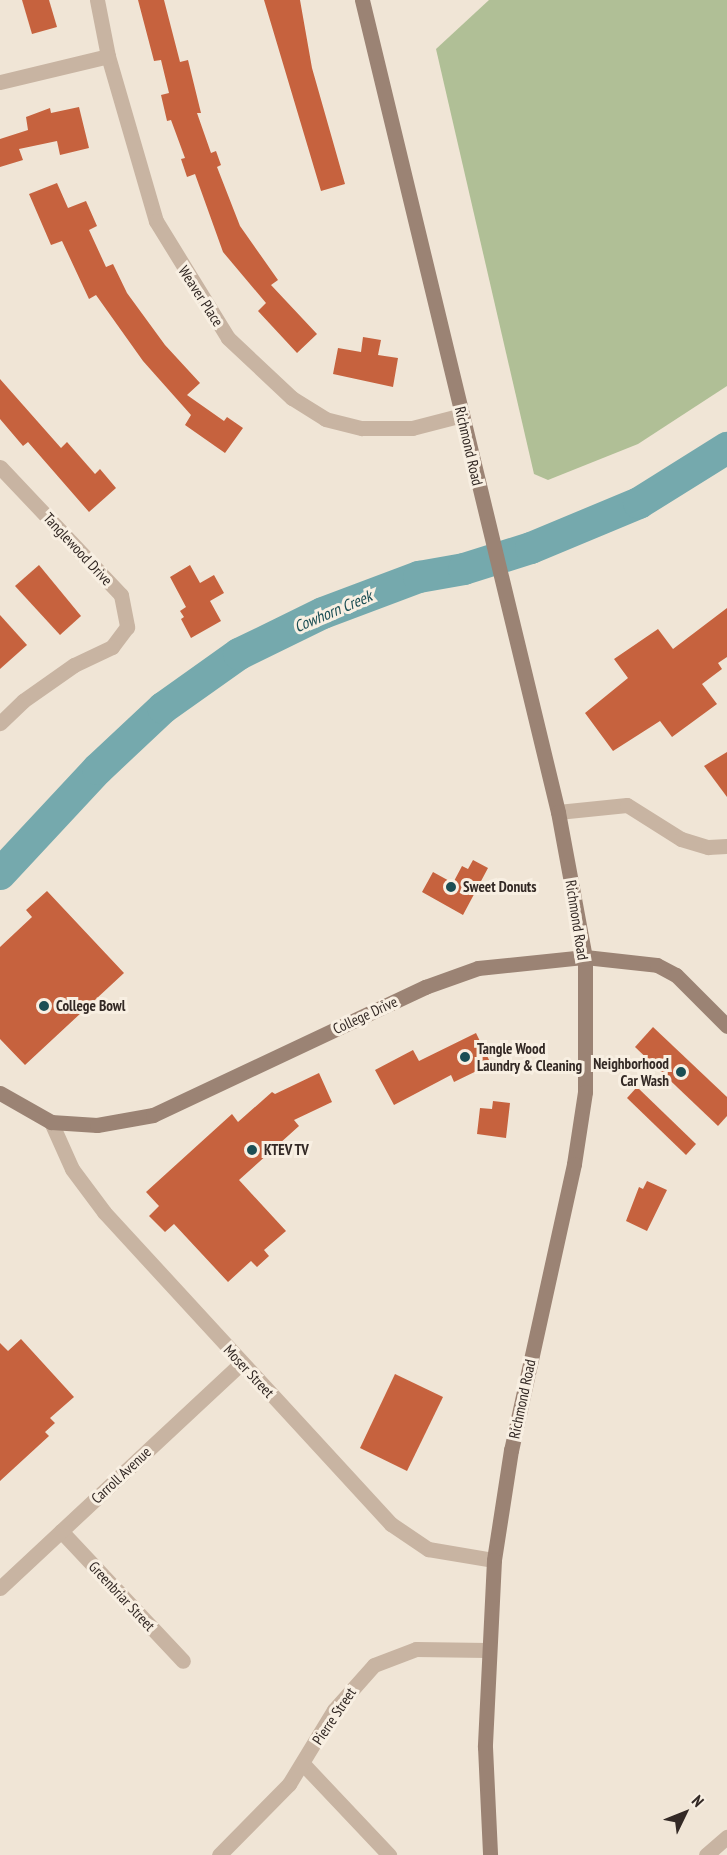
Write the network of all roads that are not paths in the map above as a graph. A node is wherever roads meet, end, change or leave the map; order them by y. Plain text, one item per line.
1 (97, 0) edge
2 (362, 0) edge
3 (108, 56) junction
4 (0, 82) edge
5 (462, 415) junction
6 (0, 467) edge
7 (0, 723) edge
8 (558, 812) junction
9 (727, 846) edge
10 (585, 957) junction
11 (727, 1026) edge
12 (0, 1093) edge
13 (51, 1122) junction
14 (241, 1363) junction
15 (61, 1531) junction
16 (494, 1560) junction
17 (0, 1588) edge
18 (487, 1650) junction
19 (183, 1661) dead end
20 (304, 1765) junction
21 (727, 1837) edge
22 (219, 1855) edge
23 (389, 1855) edge
24 (490, 1855) edge
25 (706, 1855) edge

1 - 3 street, Weaver Place
2 - 5 main road, Richmond Road
3 - 4 street
3 - 5 street, Weaver Place
5 - 8 main road, Richmond Road
6 - 7 street, Tanglewood Drive
8 - 9 street
8 - 10 main road, Richmond Road
10 - 11 main road, College Drive
10 - 13 main road, College Drive
10 - 16 main road, Richmond Road
12 - 13 main road, College Drive
13 - 14 street, Moser Street
14 - 15 street, Carroll Avenue
14 - 16 street, Moser Street
15 - 17 street, Carroll Avenue
15 - 19 street, Greenbriar Street
16 - 18 main road, Richmond Road
18 - 20 street, Pierre Street
18 - 24 main road, Richmond Road
20 - 22 street, Pierre Street
20 - 23 street
21 - 25 street

